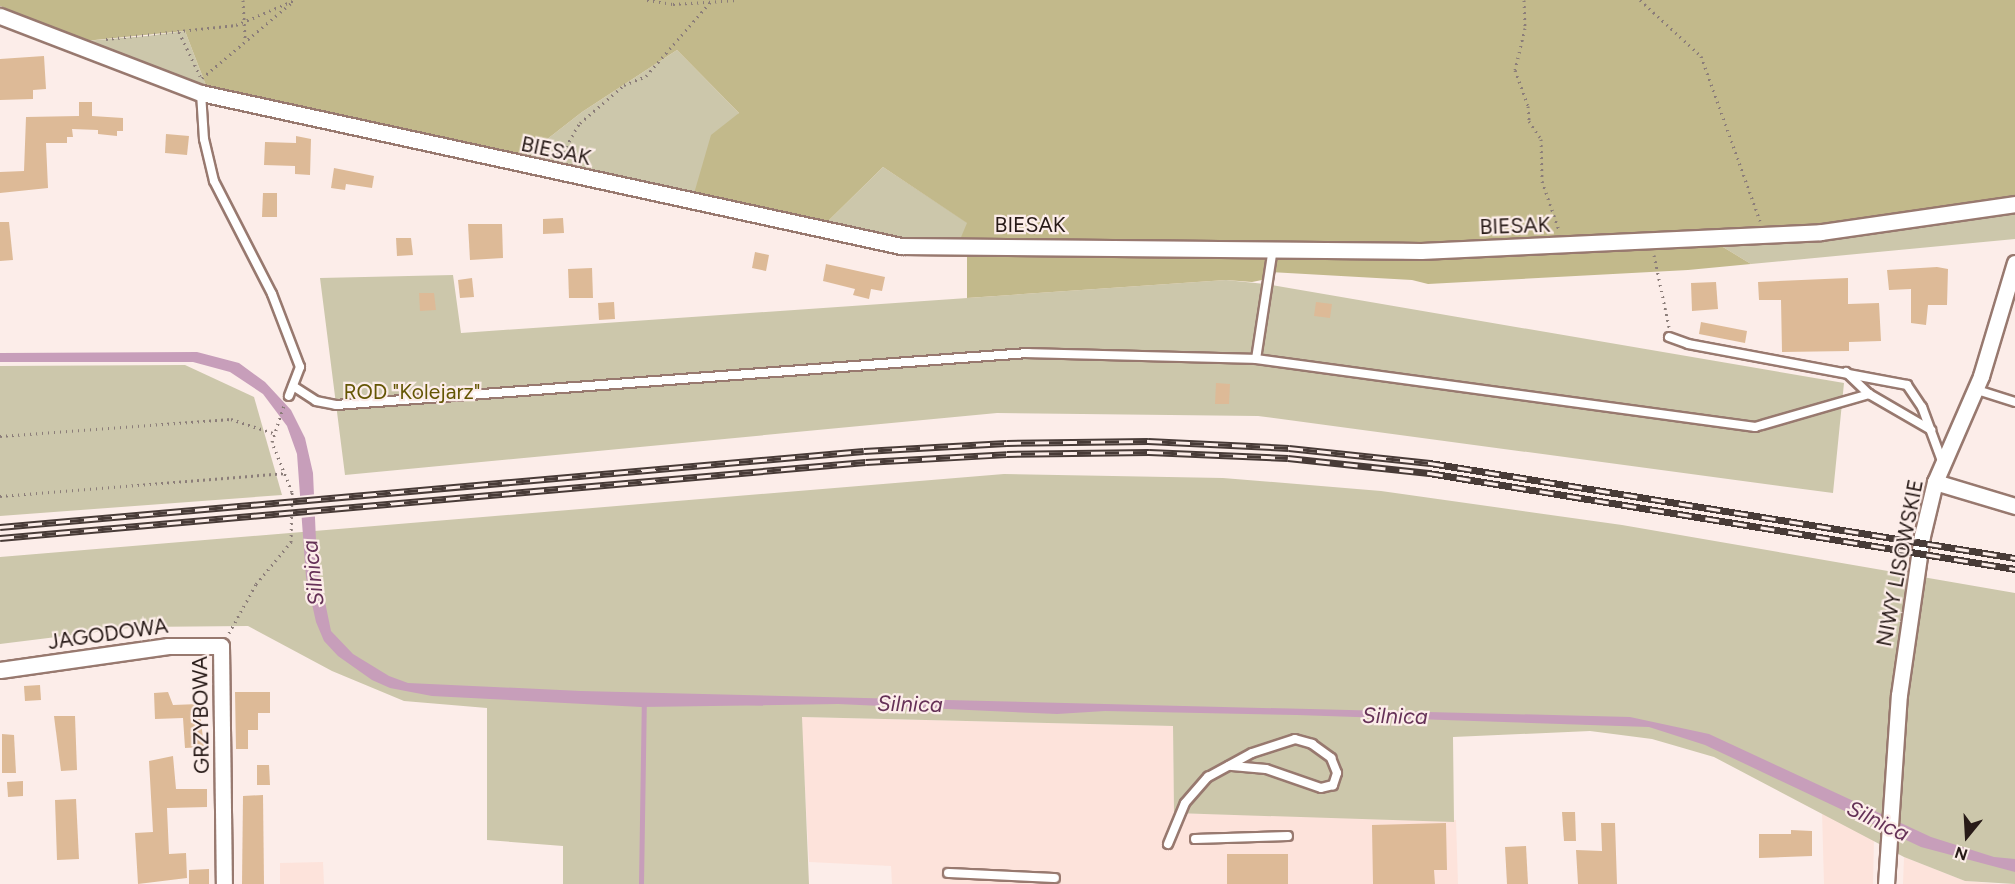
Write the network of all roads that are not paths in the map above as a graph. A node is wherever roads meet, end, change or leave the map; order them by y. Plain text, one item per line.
1 (0, 16) edge
2 (202, 86) junction
3 (2015, 204) edge
4 (1273, 248) junction
5 (2015, 263) edge
6 (1672, 338) road end
7 (1256, 359) junction
8 (1846, 371) junction
9 (293, 386) junction
10 (1974, 389) junction
11 (1869, 394) junction
12 (289, 396) road end
13 (2015, 402) edge
14 (1931, 430) junction
15 (1942, 461) junction
16 (1935, 482) junction
17 (2015, 506) edge
18 (221, 646) joint
19 (0, 670) edge
20 (1229, 766) junction
21 (1288, 836) dead end
22 (1195, 839) dead end
23 (1168, 844) dead end
24 (948, 873) dead end
25 (1055, 878) dead end
26 (224, 884) edge
27 (1886, 884) edge

1 - 2 street, BIESAK
2 - 4 street, BIESAK
2 - 9 lane
3 - 4 street, BIESAK
4 - 7 lane
5 - 10 street, NIWY LISOWSKIE
6 - 8 lane
7 - 9 lane
7 - 11 lane
8 - 11 lane
8 - 14 lane
9 - 12 lane
10 - 13 lane
10 - 15 street, NIWY LISOWSKIE
11 - 14 lane
14 - 15 lane
15 - 16 street, NIWY LISOWSKIE
16 - 17 street
16 - 27 street, NIWY LISOWSKIE
18 - 19 street, JAGODOWA
18 - 26 street, GRZYBOWA
20 - 20 lane
20 - 23 lane
21 - 22 lane
24 - 25 lane

